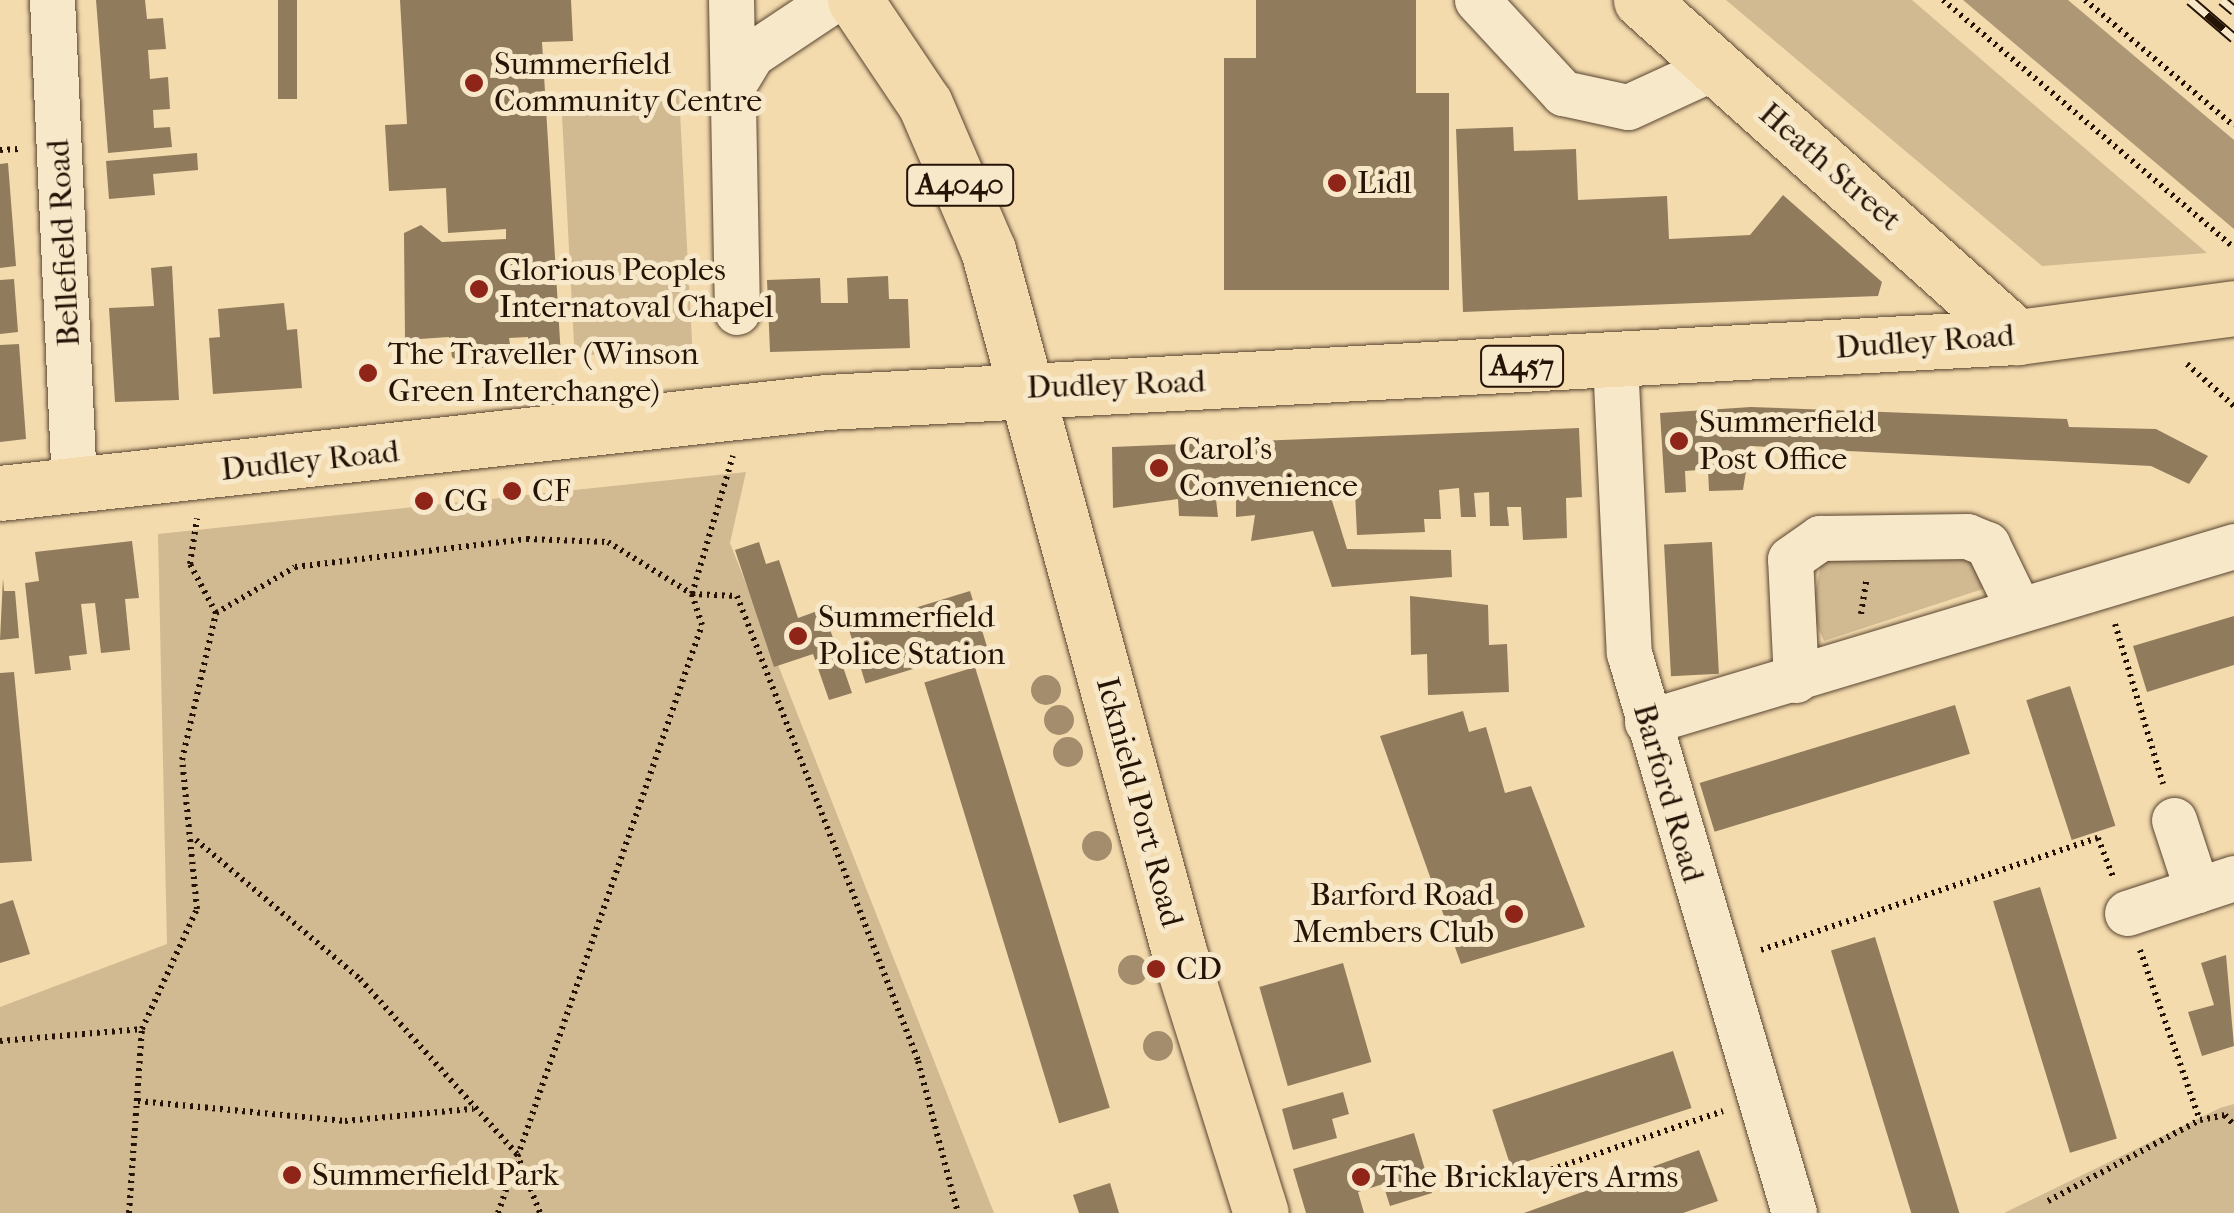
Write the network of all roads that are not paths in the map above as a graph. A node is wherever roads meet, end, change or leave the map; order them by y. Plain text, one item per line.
1 (52, 0) edge
2 (731, 0) edge
3 (833, 0) edge
4 (855, 0) edge
5 (1477, 0) edge
6 (1641, 0) edge
7 (1716, 67) junction
8 (738, 77) junction
9 (737, 312) dead end
10 (2212, 312) edge
11 (2017, 337) junction
12 (1615, 361) junction
13 (1026, 387) junction
14 (74, 486) junction
15 (0, 493) edge
16 (2234, 546) edge
17 (2018, 610) junction
18 (1796, 680) junction
19 (1647, 722) junction
20 (2174, 820) road end
21 (2215, 884) edge
22 (2128, 913) road end
23 (1261, 1213) edge
24 (1794, 1213) edge

1 - 14 street, Bellefield Road
2 - 8 street
3 - 8 street
4 - 13 main road, A4040
5 - 7 street
6 - 7 main road, Heath Street
7 - 11 main road, Heath Street
8 - 9 street
10 - 11 main road, Dudley Road / A457
11 - 12 main road, Dudley Road / A457
12 - 13 main road, Dudley Road / A457
12 - 19 street, Barford Road
13 - 14 main road, Dudley Road / A457
13 - 23 main road, Icknield Port Road
14 - 15 main road, Dudley Road / A457
16 - 17 street
17 - 18 street
17 - 18 street
18 - 19 street
19 - 24 street, Barford Road
20 - 21 street
21 - 22 street

